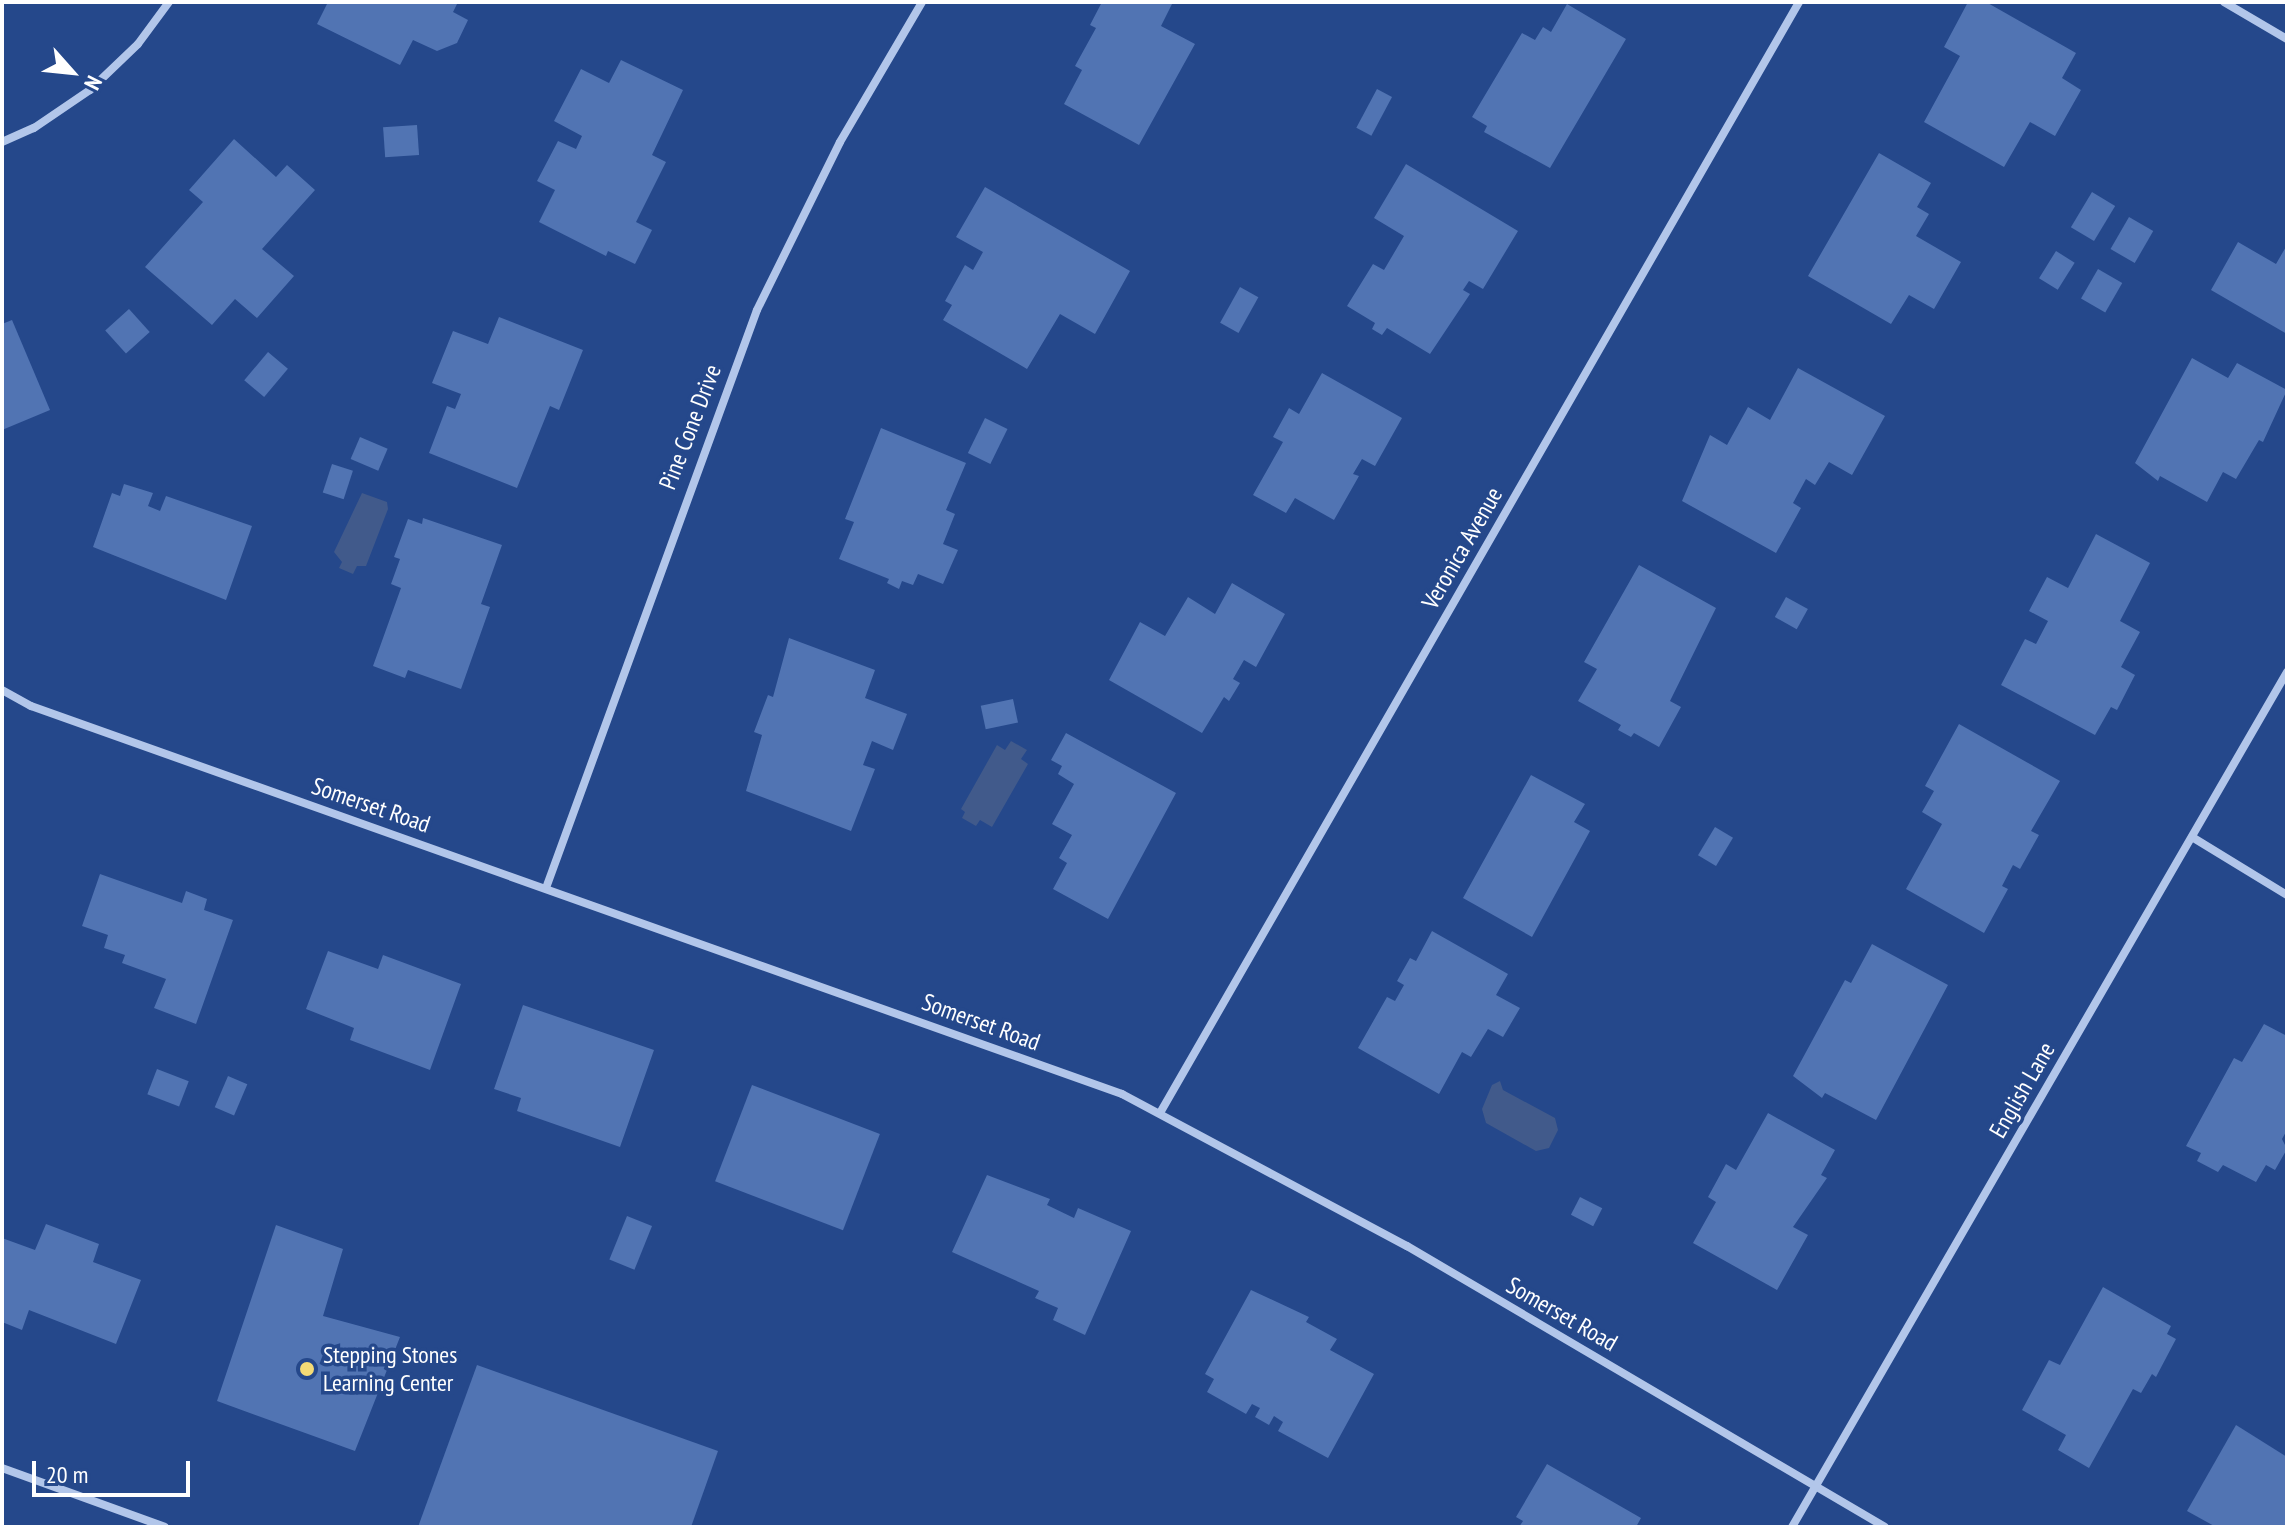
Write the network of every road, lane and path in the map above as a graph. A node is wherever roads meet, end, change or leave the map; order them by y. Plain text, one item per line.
1 (169, 2) edge
2 (922, 2) edge
3 (1799, 2) edge
4 (2224, 2) edge
5 (2287, 39) edge
6 (2, 142) edge
7 (2287, 672) edge
8 (2, 690) edge
9 (2192, 837) junction
10 (546, 888) junction
11 (2287, 895) edge
12 (1160, 1113) junction
13 (2, 1468) edge
14 (1815, 1487) junction
15 (165, 1527) edge
16 (1792, 1527) edge
17 (1885, 1527) edge

1 - 6 street
2 - 10 street, Pine Cone Drive
3 - 12 street, Veronica Avenue
4 - 5 street
7 - 9 street, English Lane
8 - 10 street, Somerset Road
9 - 11 street
9 - 14 street, English Lane
10 - 12 street, Somerset Road
12 - 14 street, Somerset Road
13 - 15 street
14 - 16 street, English Lane
14 - 17 street, Somerset Road

